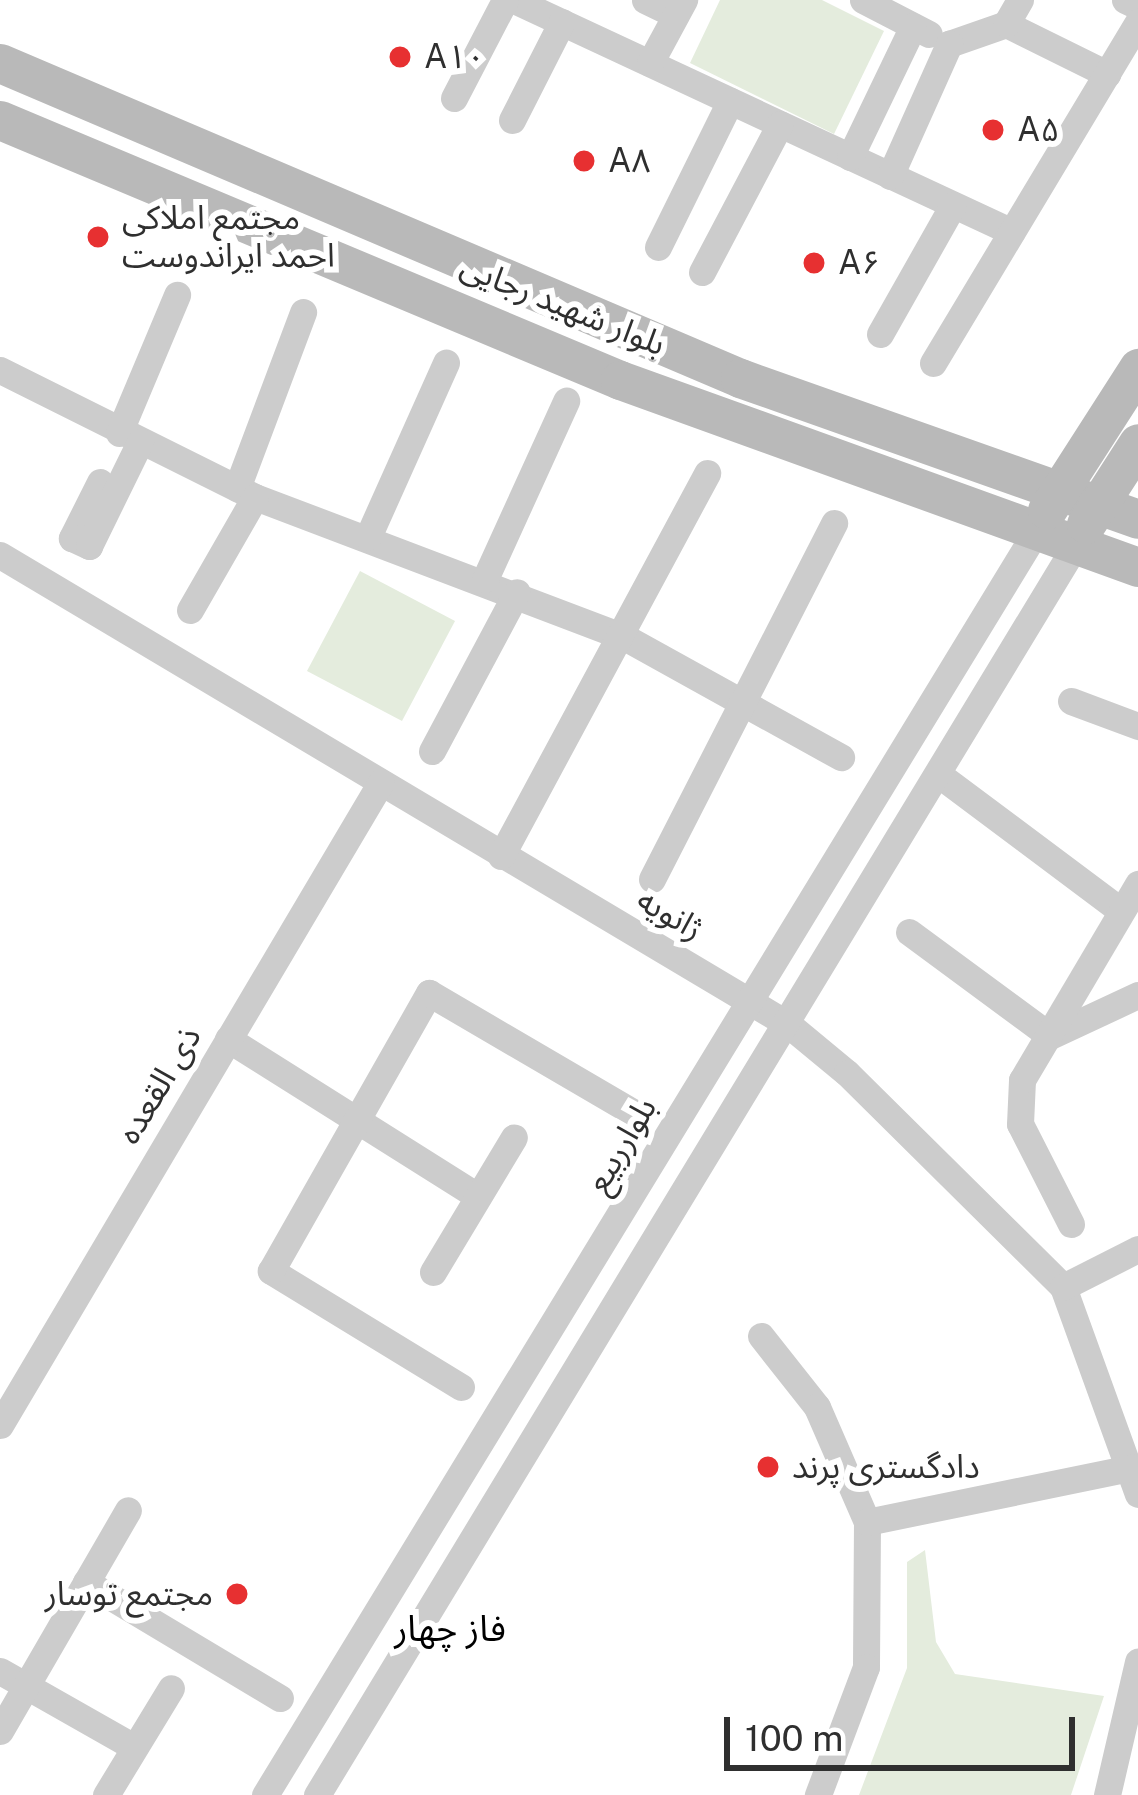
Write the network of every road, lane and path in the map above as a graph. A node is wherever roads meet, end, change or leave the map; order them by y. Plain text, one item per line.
1 (509, 0) edge
2 (645, 0) edge
3 (862, 0) edge
4 (1125, 0) edge
5 (1138, 6) edge
6 (680, 8) edge
7 (1007, 9) edge
8 (562, 22) junction
9 (1138, 22) edge
10 (913, 26) junction
11 (949, 44) junction
12 (0, 63) edge
13 (650, 64) junction
14 (1107, 74) junction
15 (454, 98) dead end
16 (730, 101) junction
17 (0, 120) edge
18 (512, 120) dead end
19 (780, 124) junction
20 (850, 157) junction
21 (890, 176) junction
22 (953, 205) junction
23 (1012, 232) junction
24 (658, 247) dead end
25 (702, 272) dead end
26 (177, 295) dead end
27 (303, 312) dead end
28 (880, 334) dead end
29 (446, 363) dead end
30 (932, 363) dead end
31 (1138, 368) edge
32 (0, 370) edge
33 (566, 401) dead end
34 (1102, 422) junction
35 (129, 438) junction
36 (1137, 444) edge
37 (707, 473) dead end
38 (100, 482) dead end
39 (1058, 489) junction
40 (246, 492) junction
41 (1096, 504) junction
42 (1138, 519) edge
43 (834, 523) dead end
44 (1037, 530) junction
45 (368, 537) junction
46 (1076, 544) junction
47 (0, 555) edge
48 (1138, 567) edge
49 (485, 579) junction
50 (1004, 586) junction
51 (517, 592) junction
52 (1038, 607) junction
53 (190, 610) dead end
54 (626, 638) junction
55 (1071, 701) dead end
56 (749, 707) junction
57 (1138, 726) edge
58 (432, 751) dead end
59 (841, 757) dead end
60 (938, 774) junction
61 (381, 782) junction
62 (501, 856) junction
63 (652, 879) dead end
64 (1138, 884) edge
65 (1121, 911) junction
66 (909, 932) dead end
67 (1136, 1000) edge
68 (750, 1001) junction
69 (789, 1025) junction
70 (1050, 1036) junction
71 (228, 1039) junction
72 (636, 1114) dead end
73 (357, 1120) junction
74 (514, 1137) dead end
75 (476, 1195) junction
76 (1071, 1224) dead end
77 (1138, 1249) edge
78 (433, 1271) dead end
79 (1064, 1287) junction
80 (761, 1336) dead end
81 (460, 1387) dead end
82 (0, 1425) edge
83 (1136, 1481) edge
84 (128, 1510) dead end
85 (866, 1522) junction
86 (86, 1582) junction
87 (12, 1678) edge
88 (1137, 1678) edge
89 (171, 1688) dead end
90 (335, 1690) junction
91 (280, 1698) dead end
92 (372, 1712) junction
93 (0, 1731) edge
94 (134, 1747) junction
95 (106, 1795) edge
96 (266, 1795) edge
97 (316, 1795) edge
98 (818, 1795) edge
99 (1108, 1795) edge

1 - 8 street
1 - 15 street
2 - 6 street
3 - 10 street
4 - 5 street
6 - 13 street
7 - 11 street
7 - 14 street
8 - 13 street
8 - 18 street
9 - 14 street
10 - 11 street
10 - 20 street
11 - 21 street
12 - 39 main road, بلوار شهید رجایی
13 - 16 street
14 - 23 street
16 - 19 street
16 - 24 street
17 - 44 main road, بلوار شهید رجایی
19 - 20 street
19 - 25 street
20 - 21 street
21 - 22 street
22 - 23 street
22 - 28 street
23 - 30 street
26 - 35 street
27 - 40 street
29 - 45 street
31 - 34 main road
32 - 35 street
33 - 49 street
34 - 36 main road
34 - 39 main road
35 - 38 street
35 - 40 street
36 - 41 main road
37 - 54 street
39 - 41 main road, بلوار شهید رجایی
39 - 44 main road
40 - 45 street
40 - 53 street
41 - 42 main road, بلوار شهید رجایی
41 - 46 main road
43 - 56 street
44 - 46 main road, بلوار شهید رجایی
44 - 50 street, بلوارربیع
45 - 49 street
46 - 48 main road, بلوار شهید رجایی
46 - 52 street
47 - 61 street, ژانویه
49 - 51 street
50 - 52 street
50 - 68 street, بلوارربیع
51 - 54 street
51 - 58 street
52 - 60 street
54 - 56 street
54 - 62 street
55 - 57 street
56 - 59 street
56 - 63 street
60 - 65 street
60 - 69 street
61 - 62 street, ژانویه
61 - 71 street, ذی القعده
62 - 68 street, ژانویه
64 - 65 street
65 - 70 street
66 - 70 street
67 - 70 street
68 - 69 street, ژانویه
68 - 90 street, بلوارربیع
69 - 79 street, ژانویه
69 - 92 street
70 - 76 street
71 - 73 street
71 - 82 street, ذی القعده
72 - 73 street
73 - 75 street
73 - 81 street
74 - 75 street
75 - 78 street
77 - 79 street
79 - 83 street, ژانویه
80 - 85 street
83 - 85 street
84 - 86 street
85 - 98 street
86 - 87 street
86 - 91 street
87 - 93 street
87 - 94 street
88 - 99 street
89 - 94 street
90 - 92 street
90 - 96 street, بلوارربیع
92 - 97 street
94 - 95 street

